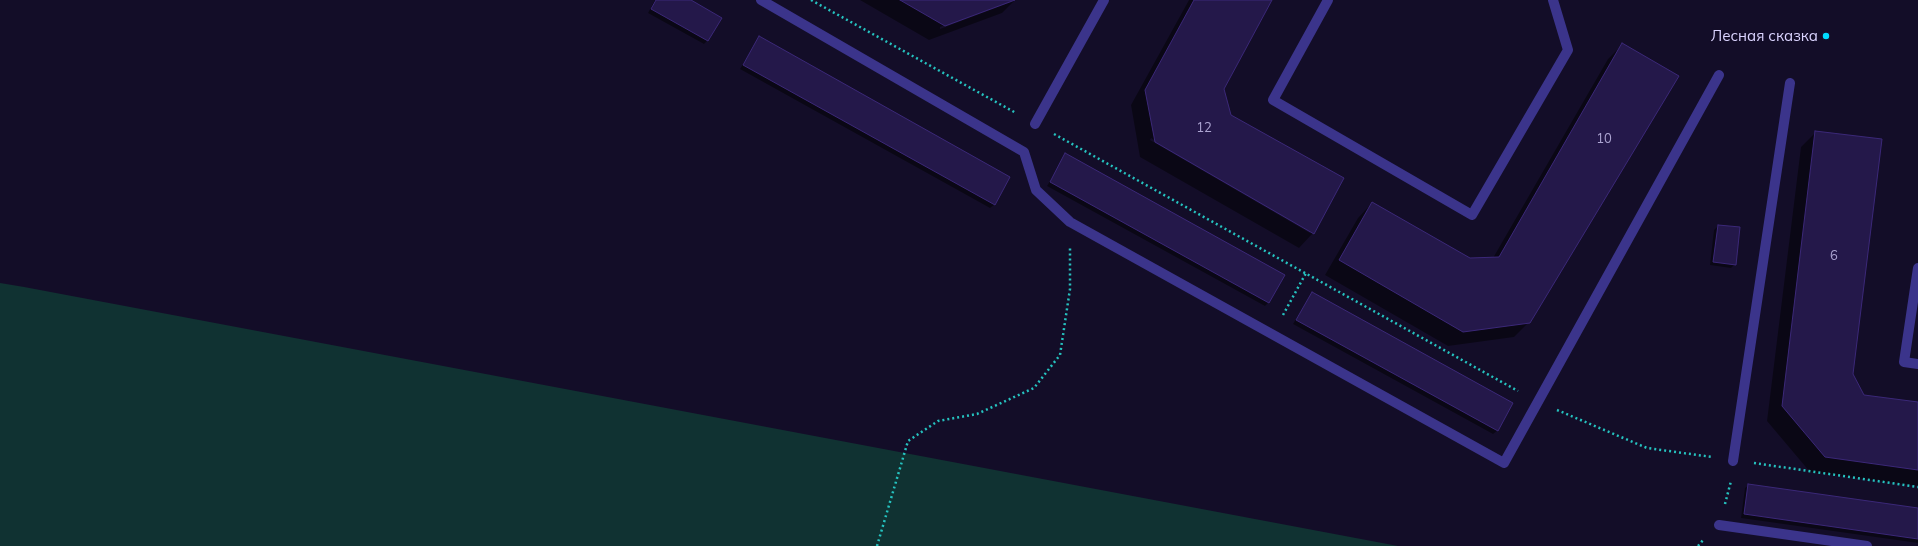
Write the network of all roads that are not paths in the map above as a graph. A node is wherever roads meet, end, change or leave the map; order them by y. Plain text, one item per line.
1 (761, 0) edge
2 (1104, 0) edge
3 (1328, 0) edge
4 (1553, 0) edge
5 (1719, 75) dead end
6 (1790, 82) dead end
7 (1035, 124) road end
8 (1918, 268) edge
9 (1918, 364) edge
10 (1733, 460) dead end
11 (1719, 525) dead end
12 (1867, 546) edge

1 - 5 lane
2 - 7 lane
3 - 4 lane
6 - 10 lane
8 - 9 lane
11 - 12 lane

